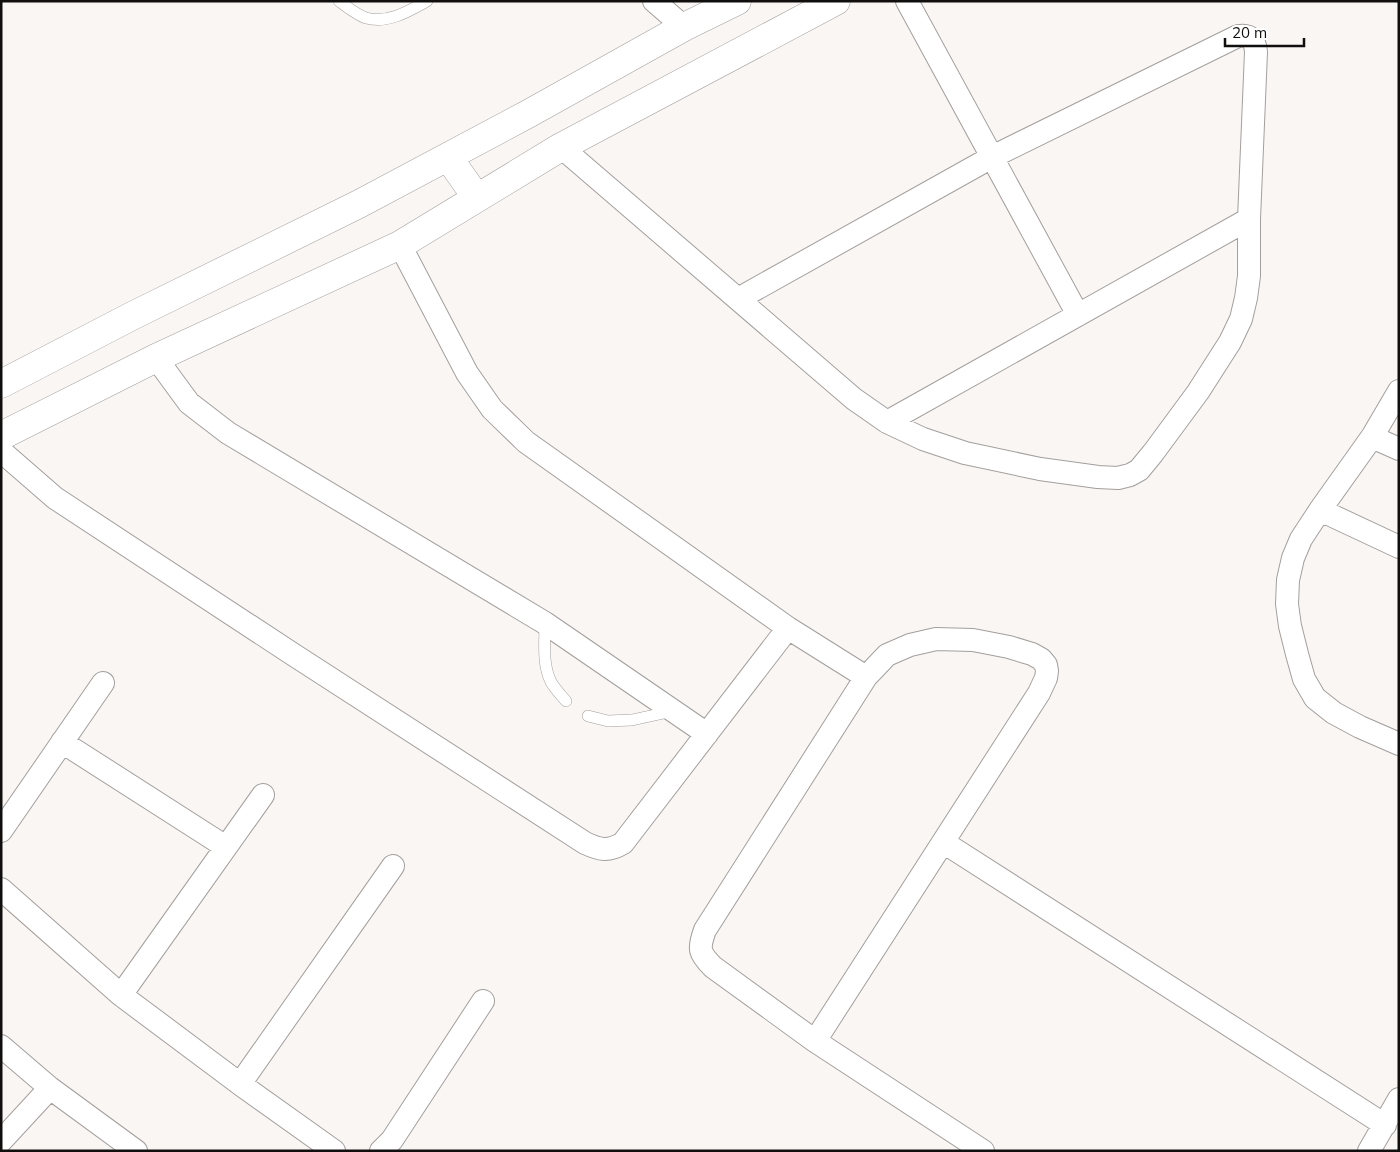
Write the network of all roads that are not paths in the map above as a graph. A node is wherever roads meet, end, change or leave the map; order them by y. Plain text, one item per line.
1 (339, 1) edge
2 (427, 1) edge
3 (654, 1) edge
4 (737, 1) edge
5 (836, 1) edge
6 (908, 1) edge
7 (684, 26) junction
8 (560, 147) junction
9 (448, 157) junction
10 (992, 157) junction
11 (477, 198) junction
12 (1249, 219) junction
13 (400, 245) junction
14 (738, 299) junction
15 (1078, 315) junction
16 (156, 358) junction
17 (1, 384) edge
18 (1399, 392) edge
19 (887, 422) junction
20 (1, 436) edge
21 (1372, 437) junction
22 (1399, 450) edge
23 (1, 451) edge
24 (1320, 510) junction
25 (1399, 547) edge
26 (545, 623) junction
27 (788, 628) junction
28 (866, 677) junction
29 (103, 683) dead end
30 (566, 701) dead end
31 (674, 711) junction
32 (588, 716) dead end
33 (707, 734) junction
34 (62, 742) junction
35 (1399, 744) edge
36 (263, 795) dead end
37 (1, 831) edge
38 (943, 842) junction
39 (226, 847) junction
40 (393, 866) dead end
41 (1, 889) edge
42 (120, 995) junction
43 (484, 1001) dead end
44 (815, 1041) junction
45 (1, 1046) edge
46 (240, 1084) junction
47 (50, 1088) junction
48 (1399, 1099) edge
49 (1385, 1125) junction
50 (1, 1141) edge
51 (136, 1151) edge
52 (334, 1151) edge
53 (381, 1151) edge
54 (983, 1151) edge
55 (1369, 1151) edge

1 - 2 lane
3 - 7 street
4 - 7 main road
5 - 8 main road
6 - 10 street
7 - 9 main road
8 - 11 main road
8 - 14 street
9 - 11 main road
9 - 17 main road
10 - 12 street
10 - 14 street
10 - 15 street
11 - 13 main road
12 - 15 street
12 - 19 street
13 - 16 main road
13 - 27 street
14 - 19 street
15 - 19 street
16 - 20 main road
16 - 26 street
18 - 21 street
21 - 22 street
21 - 24 street
23 - 33 street
24 - 25 street
24 - 35 street
26 - 30 lane
26 - 31 street
27 - 28 street
27 - 33 street
28 - 38 street
28 - 44 street
29 - 34 street
31 - 32 lane
31 - 33 street
34 - 37 street
34 - 39 street
36 - 39 street
38 - 44 street
38 - 49 street
39 - 42 street
40 - 46 street
41 - 42 street
42 - 46 street
43 - 53 street
44 - 54 street
45 - 47 street
46 - 52 street
47 - 50 street
47 - 51 street
48 - 49 street
49 - 55 street

